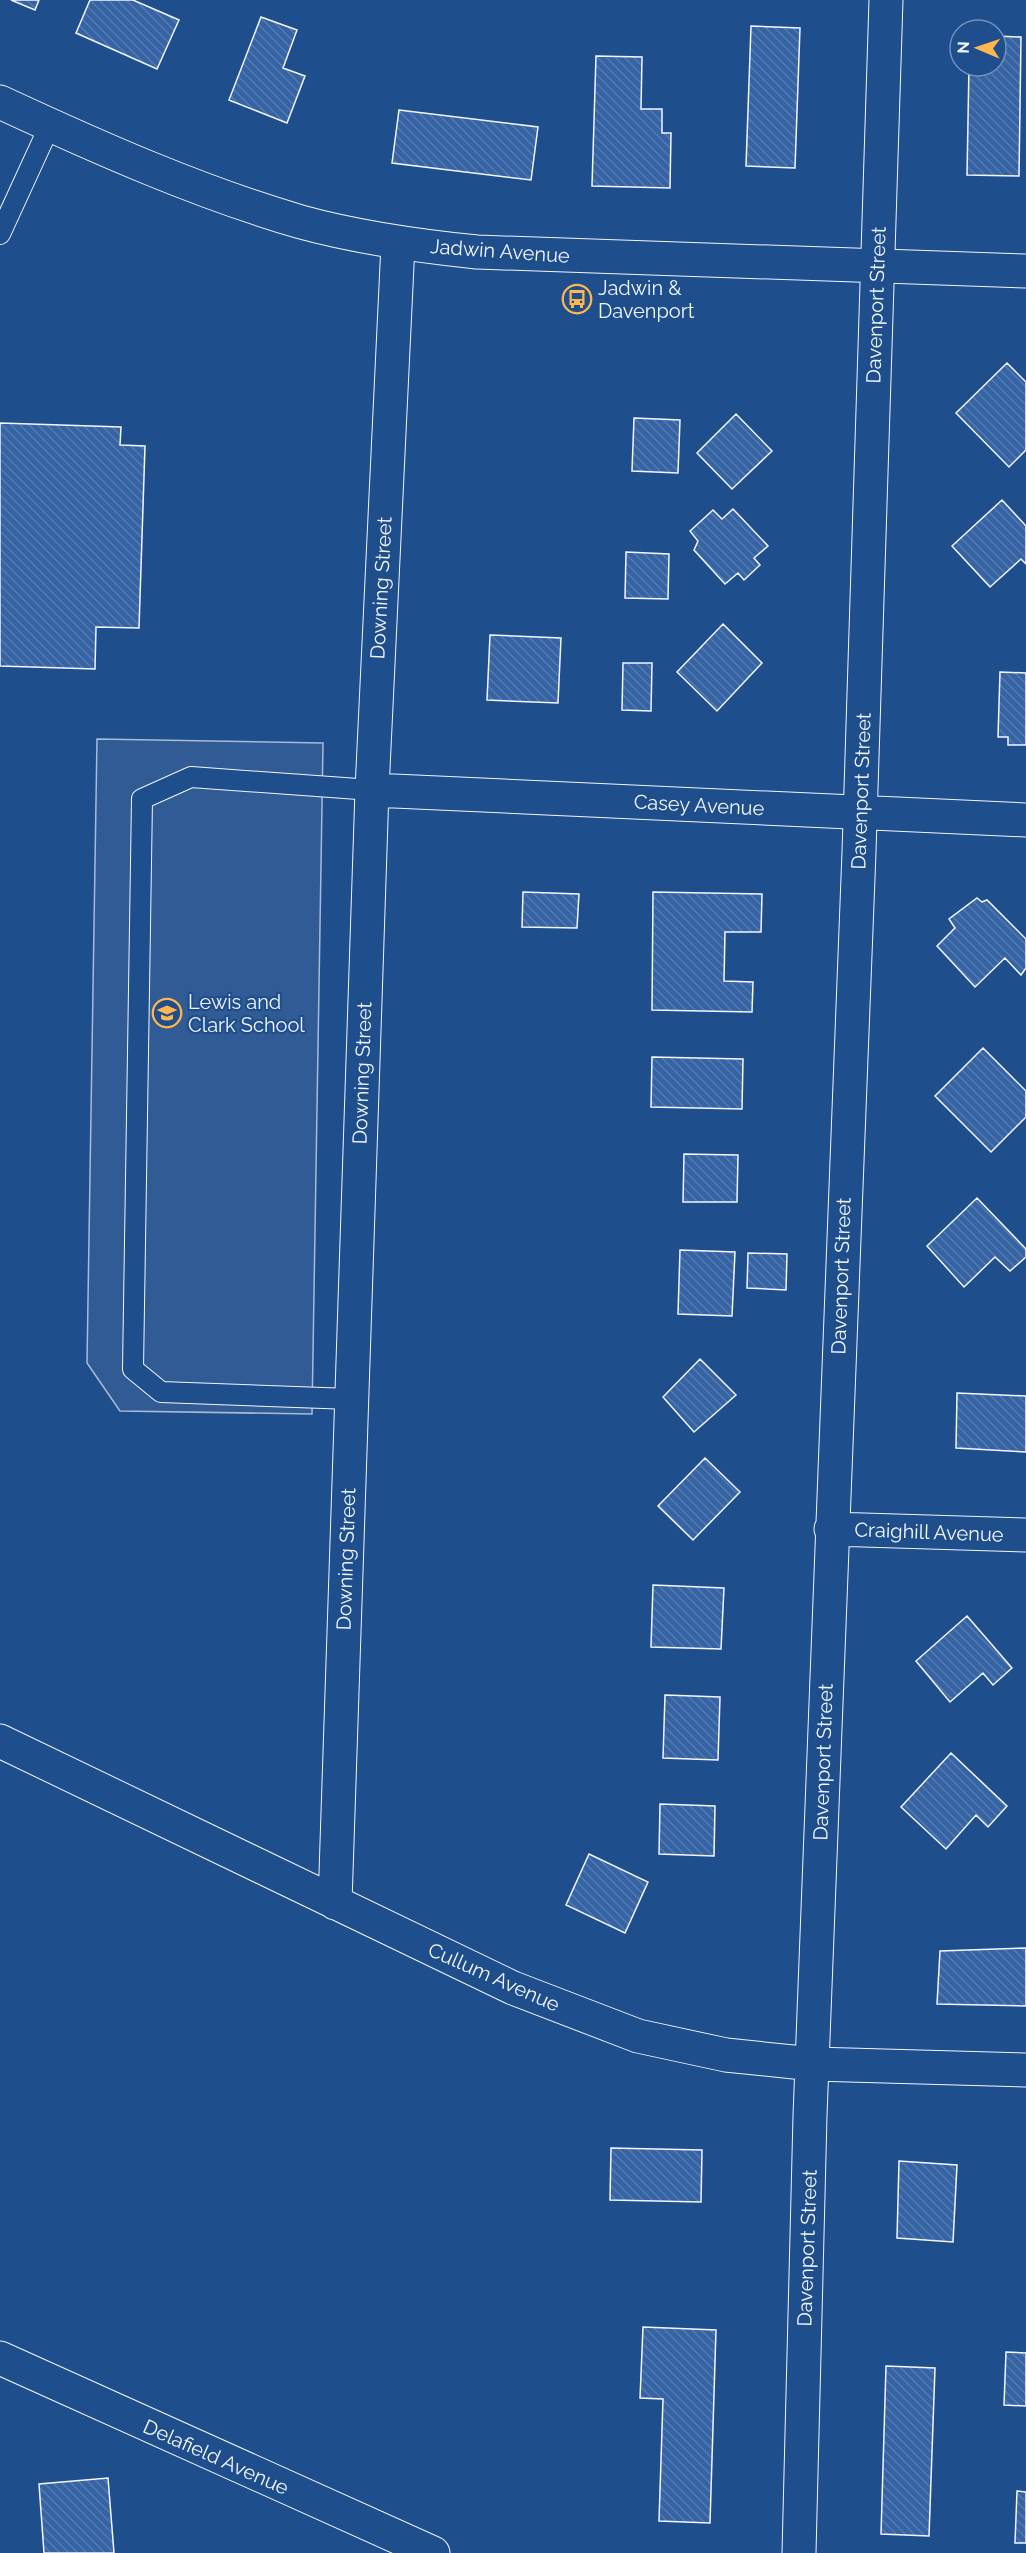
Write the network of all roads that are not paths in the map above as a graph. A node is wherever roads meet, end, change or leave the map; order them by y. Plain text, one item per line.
1 (886, 0) edge
2 (0, 102) edge
3 (51, 125) junction
4 (0, 234) edge
5 (398, 244) junction
6 (878, 266) junction
7 (1026, 271) edge
8 (372, 790) junction
9 (860, 813) junction
10 (1026, 820) edge
11 (351, 1399) junction
12 (831, 1529) junction
13 (1026, 1535) edge
14 (0, 1742) edge
15 (335, 1903) junction
16 (813, 2064) junction
17 (1026, 2070) edge
18 (0, 2358) edge
19 (433, 2553) edge
20 (799, 2553) edge

1 - 6 street, Davenport Street
2 - 3 street, Jadwin Avenue
3 - 4 lane
3 - 5 street, Jadwin Avenue
5 - 6 street, Jadwin Avenue
5 - 8 street, Downing Street
6 - 7 street, Jadwin Avenue
6 - 9 street, Davenport Street
8 - 9 street, Casey Avenue
8 - 11 street, Downing Street
8 - 11 lane
9 - 10 street, Casey Avenue
9 - 12 street, Davenport Street
11 - 15 street, Downing Street
12 - 13 street, Craighill Avenue
12 - 16 street, Davenport Street
14 - 15 street, Cullum Avenue
15 - 16 street, Cullum Avenue
16 - 17 street, Cullum Avenue
16 - 20 street, Davenport Street
18 - 19 street, Delafield Avenue

